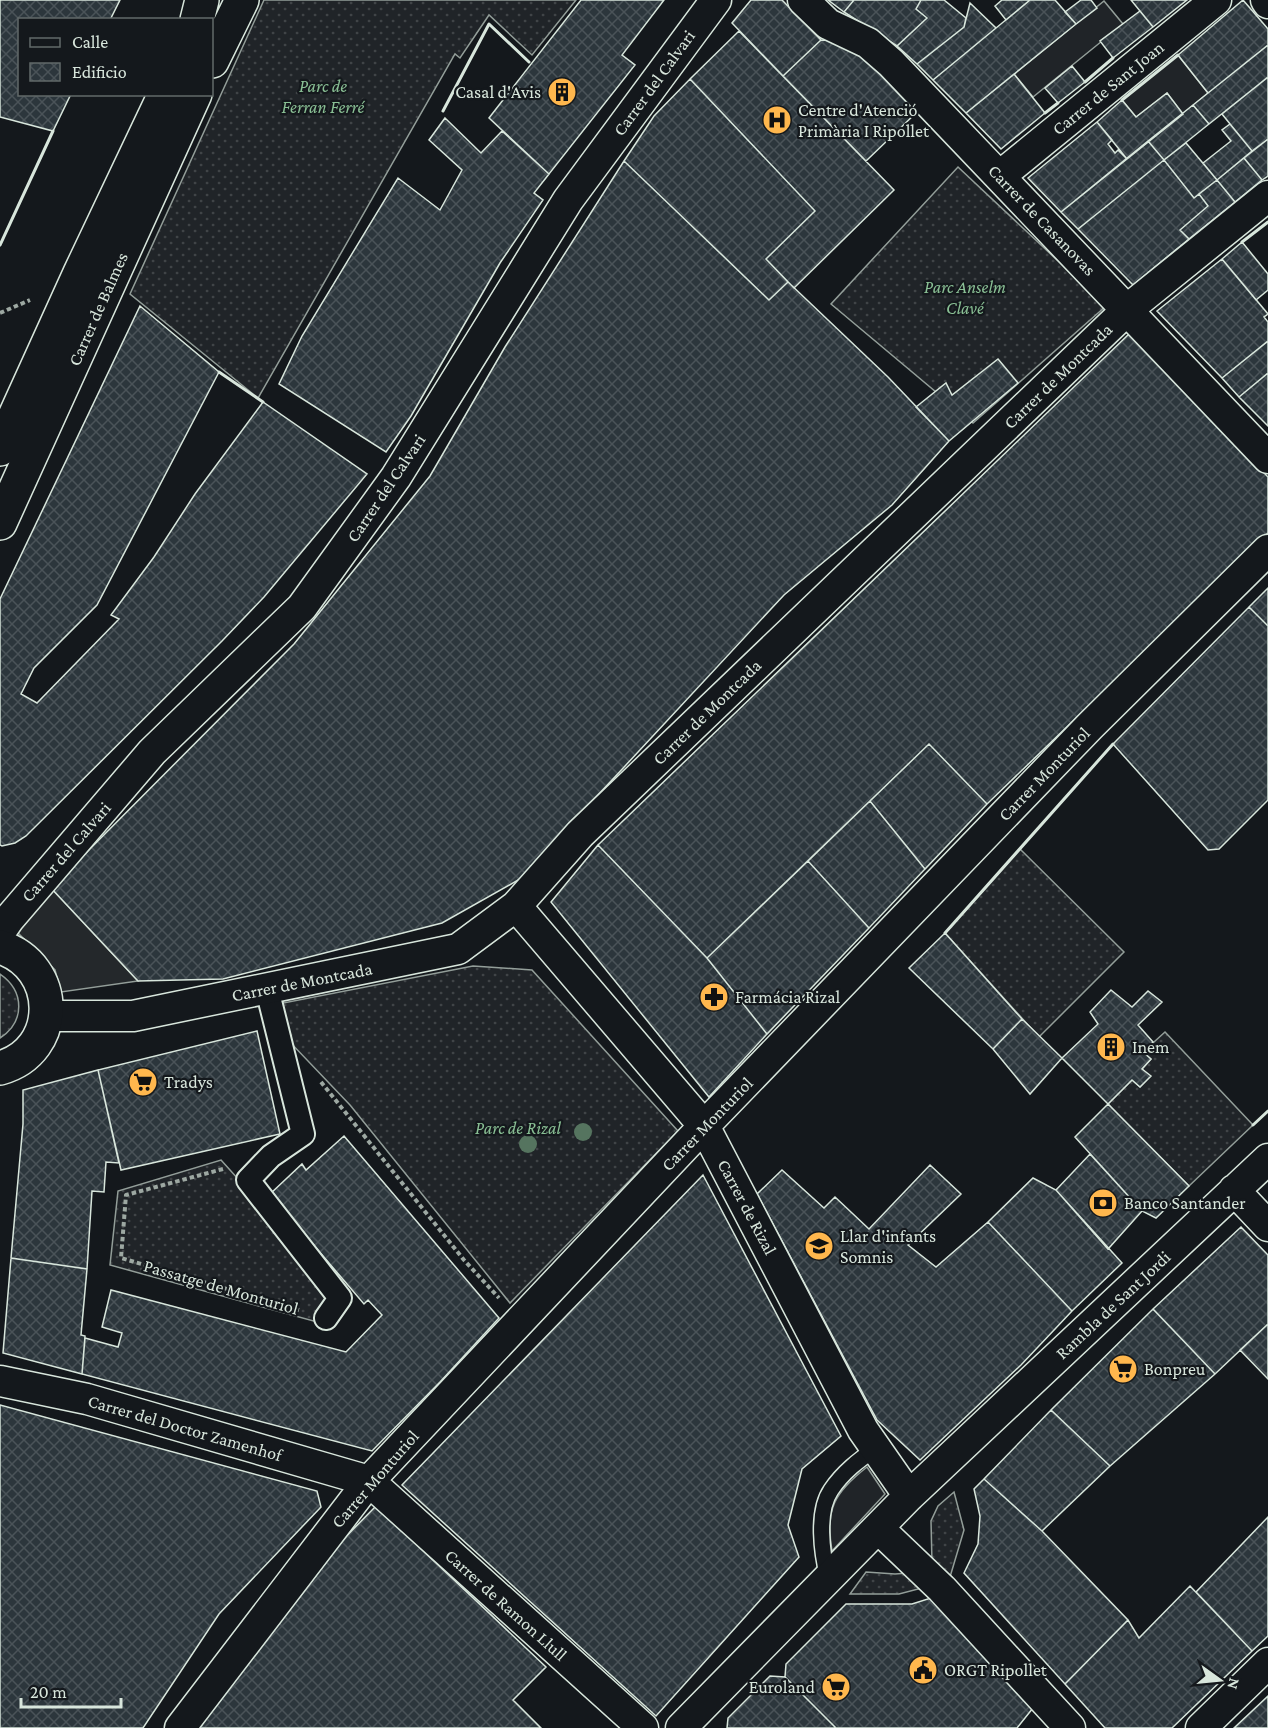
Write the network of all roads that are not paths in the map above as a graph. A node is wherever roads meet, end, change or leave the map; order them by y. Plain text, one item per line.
1 (202, 0) edge
2 (242, 0) edge
3 (716, 0) edge
4 (803, 0) edge
5 (1216, 0) edge
6 (198, 18) edge
7 (213, 60) edge
8 (164, 96) edge
9 (194, 96) edge
10 (1000, 176) junction
11 (1268, 196) edge
12 (1128, 309) junction
13 (7, 416) edge
14 (0, 449) edge
15 (1268, 458) edge
16 (0, 523) edge
17 (1268, 550) edge
18 (516, 906) junction
19 (0, 932) edge
20 (0, 946) edge
21 (267, 989) junction
22 (46, 1016) junction
23 (0, 1068) edge
24 (704, 1126) junction
25 (1268, 1159) edge
26 (1234, 1190) junction
27 (1268, 1226) edge
28 (326, 1318) road end
29 (0, 1381) edge
30 (876, 1448) junction
31 (369, 1481) junction
32 (909, 1496) junction
33 (878, 1528) junction
34 (821, 1586) junction
35 (1268, 1663) edge
36 (180, 1728) edge
37 (643, 1728) edge
38 (681, 1728) edge
39 (1070, 1728) edge
40 (1201, 1728) edge

1 - 6 street
2 - 7 street
3 - 19 street, Carrer del Calvari
4 - 10 street, Carrer de Casanovas
5 - 10 street, Carrer de Sant Joan
8 - 13 street, Carrer de Balmes
9 - 16 street, Carrer de Balmes
10 - 12 street, Carrer de Casanovas
11 - 12 street, Carrer de Montcada
12 - 15 street, Carrer de Casanovas
12 - 18 street, Carrer de Montcada
13 - 14 street, Carrer de Balmes
17 - 24 street, Carrer Monturiol
18 - 21 street, Carrer de Montcada
18 - 24 street, Carrer de Rizal
20 - 22 street
21 - 22 street, Carrer de Montcada
21 - 28 street
22 - 23 street
24 - 30 street, Carrer de Rizal
24 - 31 street, Carrer Monturiol
25 - 26 street, Rambla de Sant Jordi
26 - 27 street
26 - 32 street, Rambla de Sant Jordi
29 - 31 street, Carrer del Doctor Zamenhof
30 - 32 street, Carrer de Rizal
30 - 34 lane
31 - 36 street, Carrer Monturiol
31 - 37 street, Carrer de Ramon Llull
32 - 33 street, Rambla de Sant Jordi
33 - 34 street, Rambla de Sant Jordi
33 - 39 street
34 - 38 street
35 - 40 street

